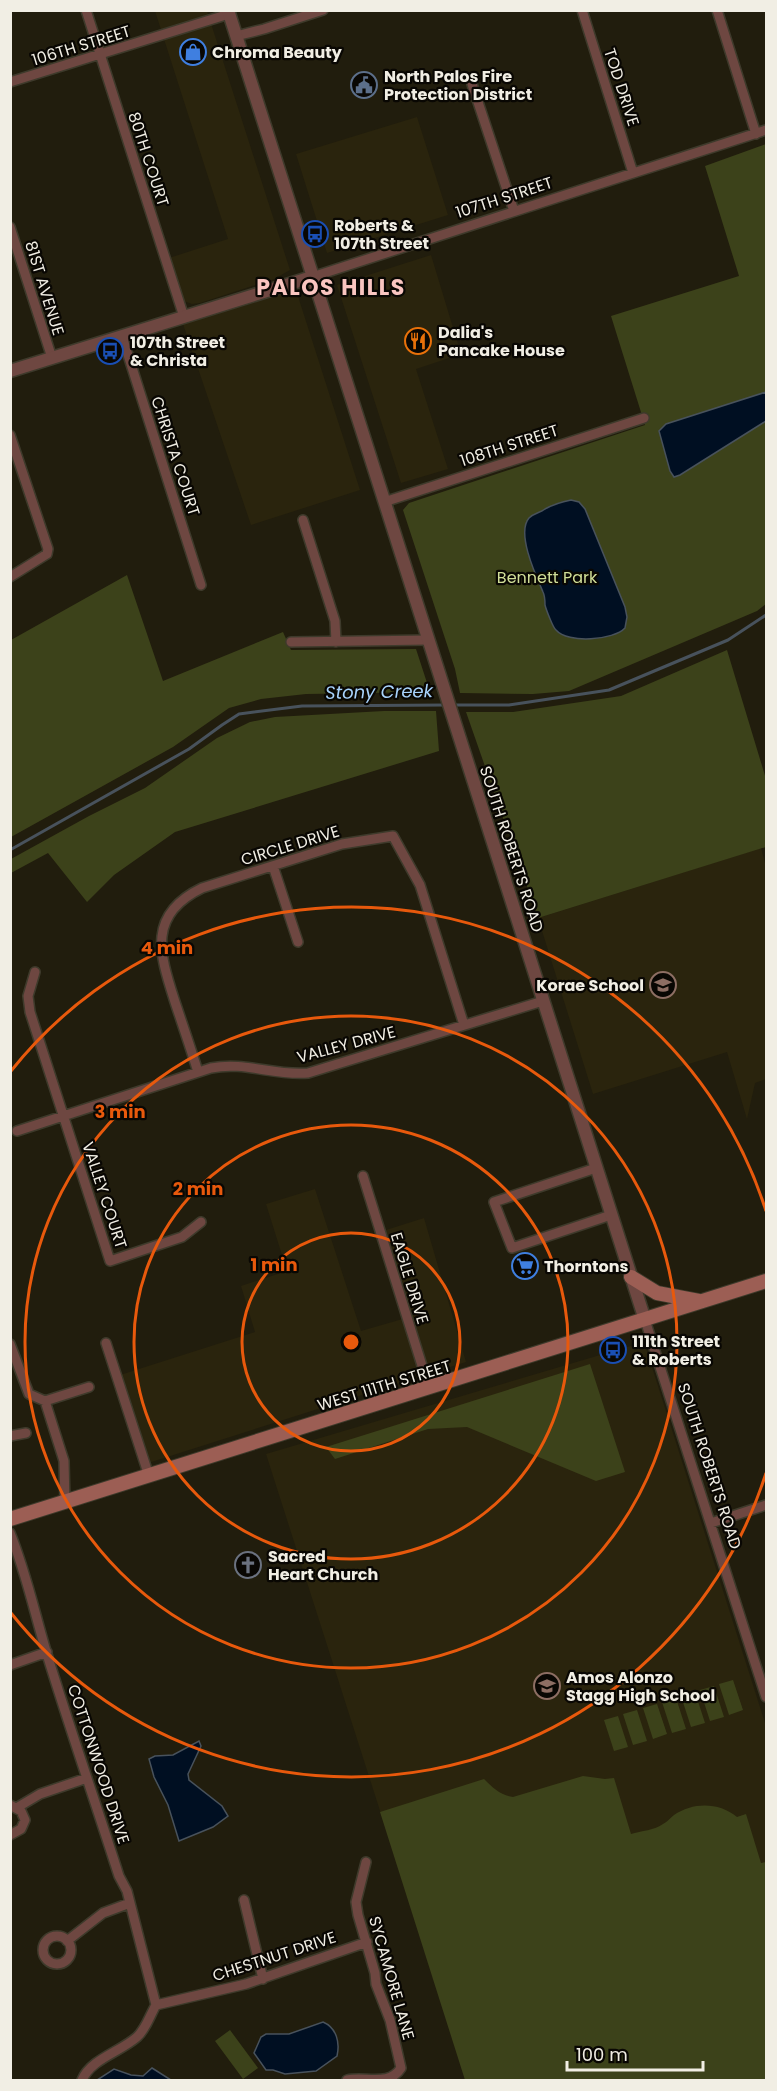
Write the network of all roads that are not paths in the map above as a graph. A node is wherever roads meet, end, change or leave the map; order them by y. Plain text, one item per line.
1 (86, 10) edge
2 (323, 10) edge
3 (582, 10) edge
4 (717, 10) edge
5 (229, 13) edge
6 (236, 36) junction
7 (100, 54) junction
8 (10, 82) edge
9 (472, 84) dead end
10 (766, 130) edge
11 (756, 134) junction
12 (633, 173) junction
13 (514, 211) junction
14 (10, 227) edge
15 (312, 277) junction
16 (184, 317) junction
17 (122, 336) junction
18 (52, 358) junction
19 (10, 371) edge
20 (644, 418) dead end
21 (10, 435) edge
22 (384, 502) junction
23 (303, 520) dead end
24 (10, 577) edge
25 (201, 585) dead end
26 (428, 640) junction
27 (291, 642) dead end
28 (336, 642) junction
29 (273, 866) junction
30 (298, 942) dead end
31 (35, 972) dead end
32 (543, 1000) junction
33 (464, 1025) junction
34 (198, 1072) junction
35 (64, 1115) junction
36 (17, 1131) dead end
37 (596, 1167) junction
38 (363, 1176) dead end
39 (611, 1215) junction
40 (201, 1222) dead end
41 (630, 1277) junction
42 (766, 1281) edge
43 (704, 1301) junction
44 (645, 1320) junction
45 (106, 1343) dead end
46 (10, 1344) edge
47 (89, 1387) dead end
48 (429, 1388) junction
49 (45, 1401) junction
50 (26, 1433) dead end
51 (10, 1436) edge
52 (149, 1476) junction
53 (65, 1502) junction
54 (766, 1505) edge
55 (10, 1519) edge
56 (711, 1523) junction
57 (10, 1533) edge
58 (14, 1554) edge
59 (46, 1652) junction
60 (10, 1665) edge
61 (766, 1697) edge
62 (87, 1778) junction
63 (14, 1806) edge
64 (10, 1835) edge
65 (366, 1862) dead end
66 (244, 1900) dead end
67 (130, 1903) junction
68 (67, 1941) dead end
69 (367, 1942) junction
70 (263, 1979) junction
71 (156, 2005) junction
72 (82, 2080) edge
73 (347, 2080) edge

1 - 7 street, 80TH COURT
2 - 6 street
3 - 12 street, TOD DRIVE
4 - 11 street
5 - 6 street, SOUTH ROBERTS ROAD
5 - 7 street, 106TH STREET
6 - 15 street, SOUTH ROBERTS ROAD
7 - 8 street, 106TH STREET
7 - 16 street, 80TH COURT
9 - 13 street
10 - 11 street, 107TH STREET
11 - 12 street, 107TH STREET
12 - 13 street, 107TH STREET
13 - 15 street, 107TH STREET
14 - 18 street, 81ST AVENUE
15 - 16 street, 107TH STREET
15 - 22 street, SOUTH ROBERTS ROAD
16 - 17 street, 107TH STREET
17 - 18 street, 107TH STREET
17 - 25 street, CHRISTA COURT
18 - 19 street, 107TH STREET
20 - 22 street, 108TH STREET
21 - 24 street
22 - 26 street, SOUTH ROBERTS ROAD
23 - 28 street
26 - 28 street
26 - 32 street, SOUTH ROBERTS ROAD
27 - 28 street
29 - 30 street
29 - 33 street, CIRCLE DRIVE
29 - 34 street, CIRCLE DRIVE
31 - 35 street, VALLEY COURT
32 - 33 street, VALLEY DRIVE
32 - 37 street, SOUTH ROBERTS ROAD
33 - 34 street, VALLEY DRIVE
34 - 35 street, VALLEY DRIVE
35 - 36 street, VALLEY DRIVE
35 - 40 street, VALLEY COURT
37 - 39 street, SOUTH ROBERTS ROAD
37 - 39 street
38 - 48 street, EAGLE DRIVE
39 - 41 street, SOUTH ROBERTS ROAD
41 - 43 main road
41 - 44 street, SOUTH ROBERTS ROAD
42 - 43 main road, WEST 111TH STREET
43 - 44 main road, WEST 111TH STREET
44 - 48 main road, WEST 111TH STREET
44 - 56 street, SOUTH ROBERTS ROAD
45 - 52 street
46 - 49 street
47 - 49 street
48 - 52 main road, WEST 111TH STREET
49 - 53 street
50 - 51 street
52 - 53 main road, WEST 111TH STREET
53 - 55 main road, WEST 111TH STREET
54 - 56 street
56 - 61 street, SOUTH ROBERTS ROAD
57 - 58 street, COTTONWOOD DRIVE
58 - 59 street, COTTONWOOD DRIVE
59 - 60 street
59 - 62 street, COTTONWOOD DRIVE
62 - 63 street
62 - 67 street, COTTONWOOD DRIVE
63 - 64 street
65 - 69 street, SYCAMORE LANE
66 - 70 street
67 - 68 street
67 - 71 street, COTTONWOOD DRIVE
69 - 70 street, CHESTNUT DRIVE
69 - 73 street, SYCAMORE LANE
70 - 71 street, CHESTNUT DRIVE
71 - 72 street

